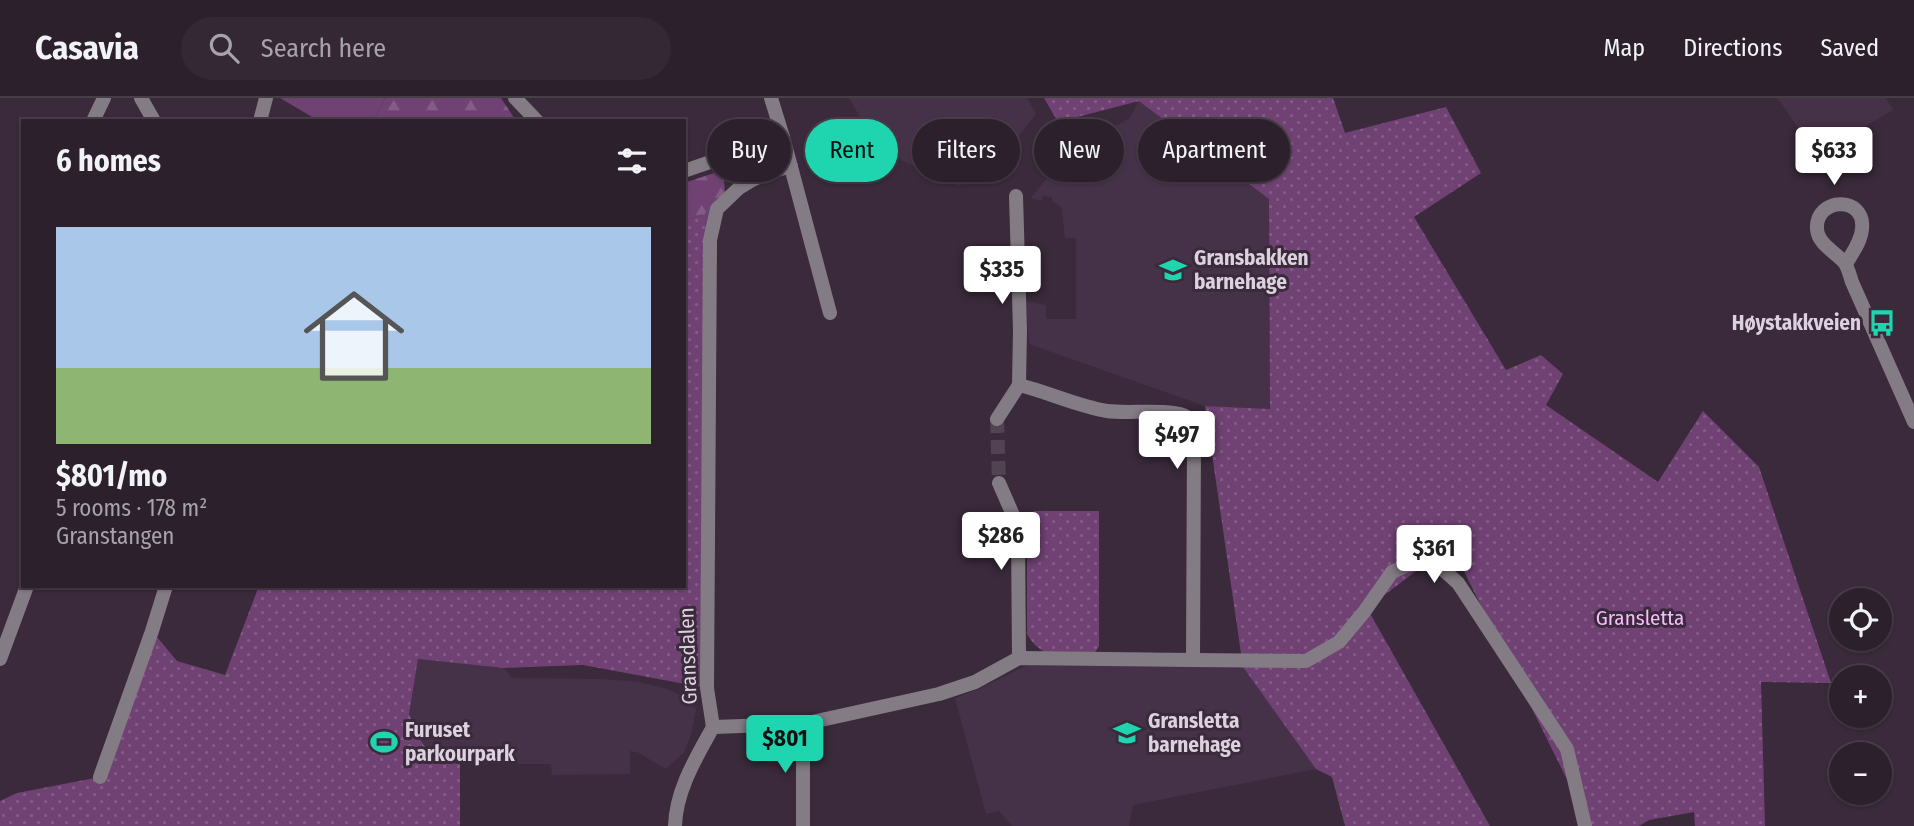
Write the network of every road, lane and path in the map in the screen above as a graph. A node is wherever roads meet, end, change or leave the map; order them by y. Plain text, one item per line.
1 (104, 98) edge
2 (141, 98) edge
3 (266, 98) edge
4 (515, 98) edge
5 (771, 98) edge
6 (94, 119) edge
7 (153, 119) edge
8 (261, 119) edge
9 (535, 119) edge
10 (777, 119) edge
11 (707, 165) edge
12 (791, 166) edge
13 (686, 171) edge
14 (749, 182) edge
15 (1016, 196) dead end
16 (1846, 264) dead end
17 (830, 313) dead end
18 (1019, 385) junction
19 (997, 419) tunnel mouth
20 (1914, 422) edge
21 (999, 483) tunnel mouth
22 (26, 588) edge
23 (165, 588) edge
24 (1019, 658) junction
25 (0, 659) edge
26 (1193, 660) junction
27 (803, 724) junction
28 (713, 727) junction
29 (100, 777) dead end
30 (675, 826) edge
31 (803, 826) edge
32 (1585, 826) edge

1 - 6 street
2 - 7 street
3 - 8 street
4 - 9 street
5 - 10 street
11 - 13 street
12 - 17 street
14 - 28 street, Gransdalen
15 - 18 street
16 - 20 street
18 - 19 street
18 - 26 street
21 - 24 street
22 - 25 street
23 - 29 street
24 - 26 street
24 - 27 street
26 - 32 street
27 - 28 street
27 - 31 street
28 - 30 street

